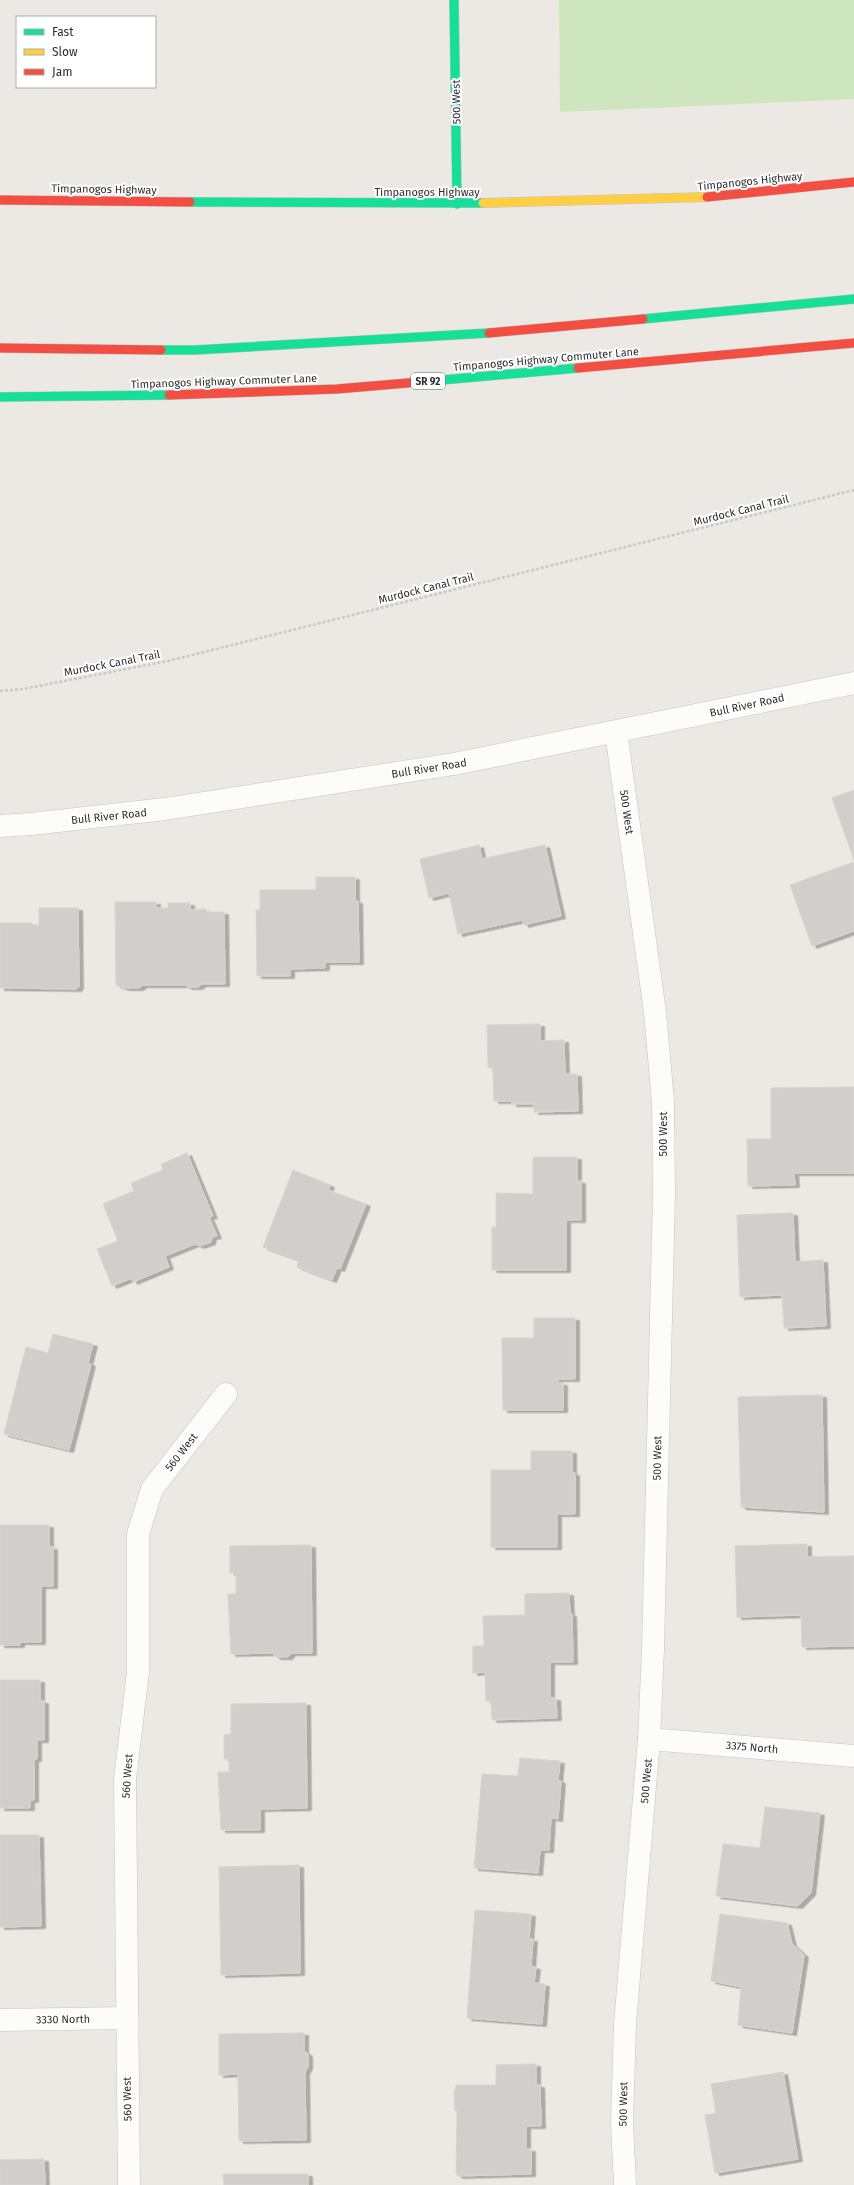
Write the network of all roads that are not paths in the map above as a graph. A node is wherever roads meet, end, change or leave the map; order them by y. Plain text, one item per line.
1 (454, 0) edge
2 (854, 182) edge
3 (0, 200) edge
4 (457, 204) junction
5 (854, 299) edge
6 (854, 343) edge
7 (0, 348) edge
8 (0, 397) edge
9 (854, 683) edge
10 (616, 732) junction
11 (0, 826) edge
12 (226, 1394) dead end
13 (649, 1739) junction
14 (854, 1756) edge
15 (126, 2018) junction
16 (0, 2020) edge
17 (128, 2185) edge
18 (625, 2185) edge

1 - 4 main road, 500 West
2 - 4 main road, Timpanogos Highway
3 - 4 main road, Timpanogos Highway
5 - 7 main road
6 - 8 main road, Timpanogos Highway Commuter Lane / SR 92
9 - 10 street, Bull River Road
10 - 11 street, Bull River Road
10 - 13 street, 500 West
12 - 15 street, 560 West
13 - 14 street, 3375 North
13 - 18 street, 500 West
15 - 16 street, 3330 North
15 - 17 street, 560 West

